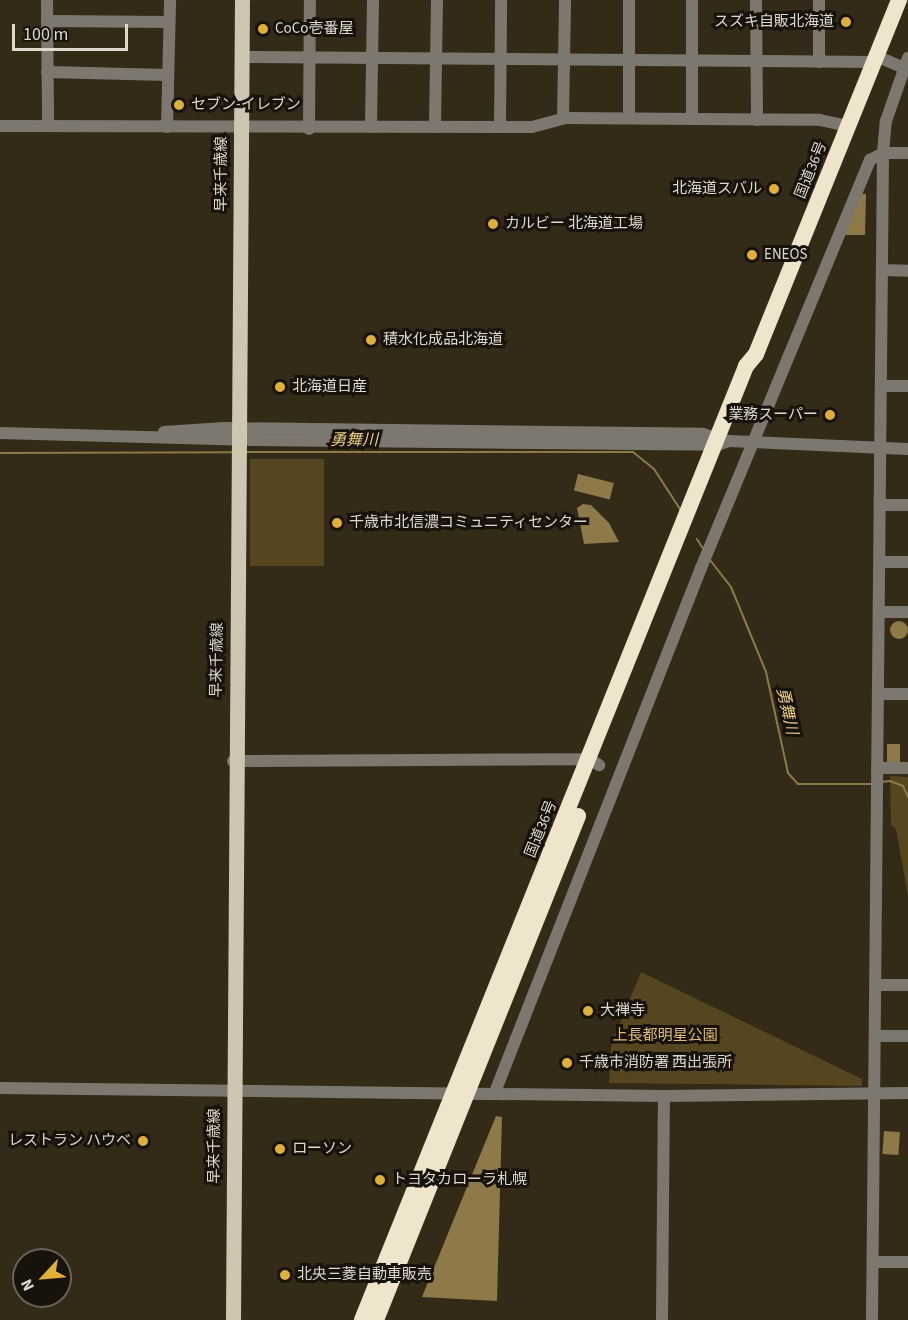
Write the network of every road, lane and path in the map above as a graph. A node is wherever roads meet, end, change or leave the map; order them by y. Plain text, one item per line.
1 (47, 0) edge
2 (170, 0) edge
3 (242, 0) edge
4 (310, 0) edge
5 (374, 0) edge
6 (437, 0) edge
7 (501, 0) edge
8 (565, 0) edge
9 (629, 0) edge
10 (692, 0) edge
11 (756, 0) edge
12 (819, 0) edge
13 (899, 0) edge
14 (47, 21) junction
15 (169, 22) junction
16 (241, 57) junction
17 (309, 58) junction
18 (373, 58) junction
19 (436, 59) junction
20 (501, 59) junction
21 (874, 59) junction
22 (564, 60) junction
23 (628, 60) junction
24 (692, 61) junction
25 (756, 61) junction
26 (819, 62) junction
27 (906, 63) edge
28 (47, 72) junction
29 (168, 75) junction
30 (563, 118) junction
31 (628, 118) junction
32 (692, 119) junction
33 (757, 120) junction
34 (0, 126) edge
35 (48, 126) junction
36 (848, 126) junction
37 (167, 127) junction
38 (240, 127) junction
39 (371, 127) junction
40 (435, 127) junction
41 (500, 127) junction
42 (309, 129) junction
43 (883, 153) junction
44 (908, 153) edge
45 (883, 270) junction
46 (908, 271) edge
47 (882, 386) junction
48 (908, 386) edge
49 (0, 433) edge
50 (722, 441) junction
51 (237, 444) junction
52 (755, 445) junction
53 (880, 449) junction
54 (908, 449) edge
55 (881, 505) junction
56 (908, 505) edge
57 (881, 562) junction
58 (908, 562) edge
59 (880, 612) junction
60 (908, 612) edge
61 (878, 694) junction
62 (908, 694) edge
63 (234, 761) junction
64 (594, 762) junction
65 (908, 768) edge
66 (877, 771) junction
67 (876, 985) junction
68 (908, 985) edge
69 (876, 1036) junction
70 (908, 1036) edge
71 (0, 1088) edge
72 (233, 1090) junction
73 (461, 1092) junction
74 (495, 1092) junction
75 (875, 1092) junction
76 (908, 1093) edge
77 (664, 1096) junction
78 (873, 1262) junction
79 (908, 1262) edge
80 (233, 1320) edge
81 (362, 1320) edge
82 (376, 1320) edge
83 (662, 1320) edge
84 (873, 1320) edge

1 - 14 street
2 - 15 street
3 - 16 main road, 早来千歳線
4 - 17 street
5 - 18 street
6 - 19 street
7 - 20 street
8 - 22 street
9 - 23 street
10 - 24 street
11 - 25 street
12 - 26 street
13 - 21 highway, 国道36号
14 - 15 street
14 - 28 street
15 - 29 street
16 - 17 street
16 - 38 main road, 早来千歳線
17 - 18 street
17 - 42 street
18 - 19 street
18 - 39 street
19 - 20 street
19 - 40 street
20 - 22 street
20 - 41 street
21 - 26 street
21 - 27 street
21 - 36 highway, 国道36号
22 - 23 street
22 - 30 street
23 - 24 street
23 - 31 street
24 - 25 street
24 - 32 street
25 - 26 street
25 - 33 street
27 - 43 street
28 - 29 street
28 - 35 street
29 - 37 street
30 - 31 street
30 - 41 street
31 - 32 street
32 - 33 street
33 - 36 street
34 - 35 street
35 - 37 street
36 - 50 highway, 国道36号
37 - 38 street
38 - 42 street
38 - 51 main road, 早来千歳線
39 - 40 street
39 - 42 street
40 - 41 street
43 - 44 street
43 - 45 street
43 - 52 street
45 - 46 street
45 - 47 street
47 - 48 street
47 - 53 street
49 - 51 street
50 - 51 street
50 - 52 street
50 - 64 highway, 国道36号
51 - 63 main road, 早来千歳線
52 - 53 street
52 - 74 street
53 - 54 street
53 - 55 street
55 - 56 street
55 - 57 street
57 - 58 street
57 - 59 street
59 - 60 street
59 - 61 street
61 - 62 street
61 - 66 street
63 - 64 street
63 - 72 main road, 早来千歳線
64 - 73 highway, 国道36号
65 - 66 street
66 - 67 street
67 - 68 street
67 - 69 street
69 - 70 street
69 - 75 street
71 - 72 street
72 - 73 street
72 - 80 main road, 早来千歳線
73 - 74 street
73 - 81 highway, 国道36号
73 - 82 highway, 国道36号
74 - 77 street
75 - 76 street
75 - 77 street
75 - 78 street
77 - 83 street
78 - 79 street
78 - 84 street

